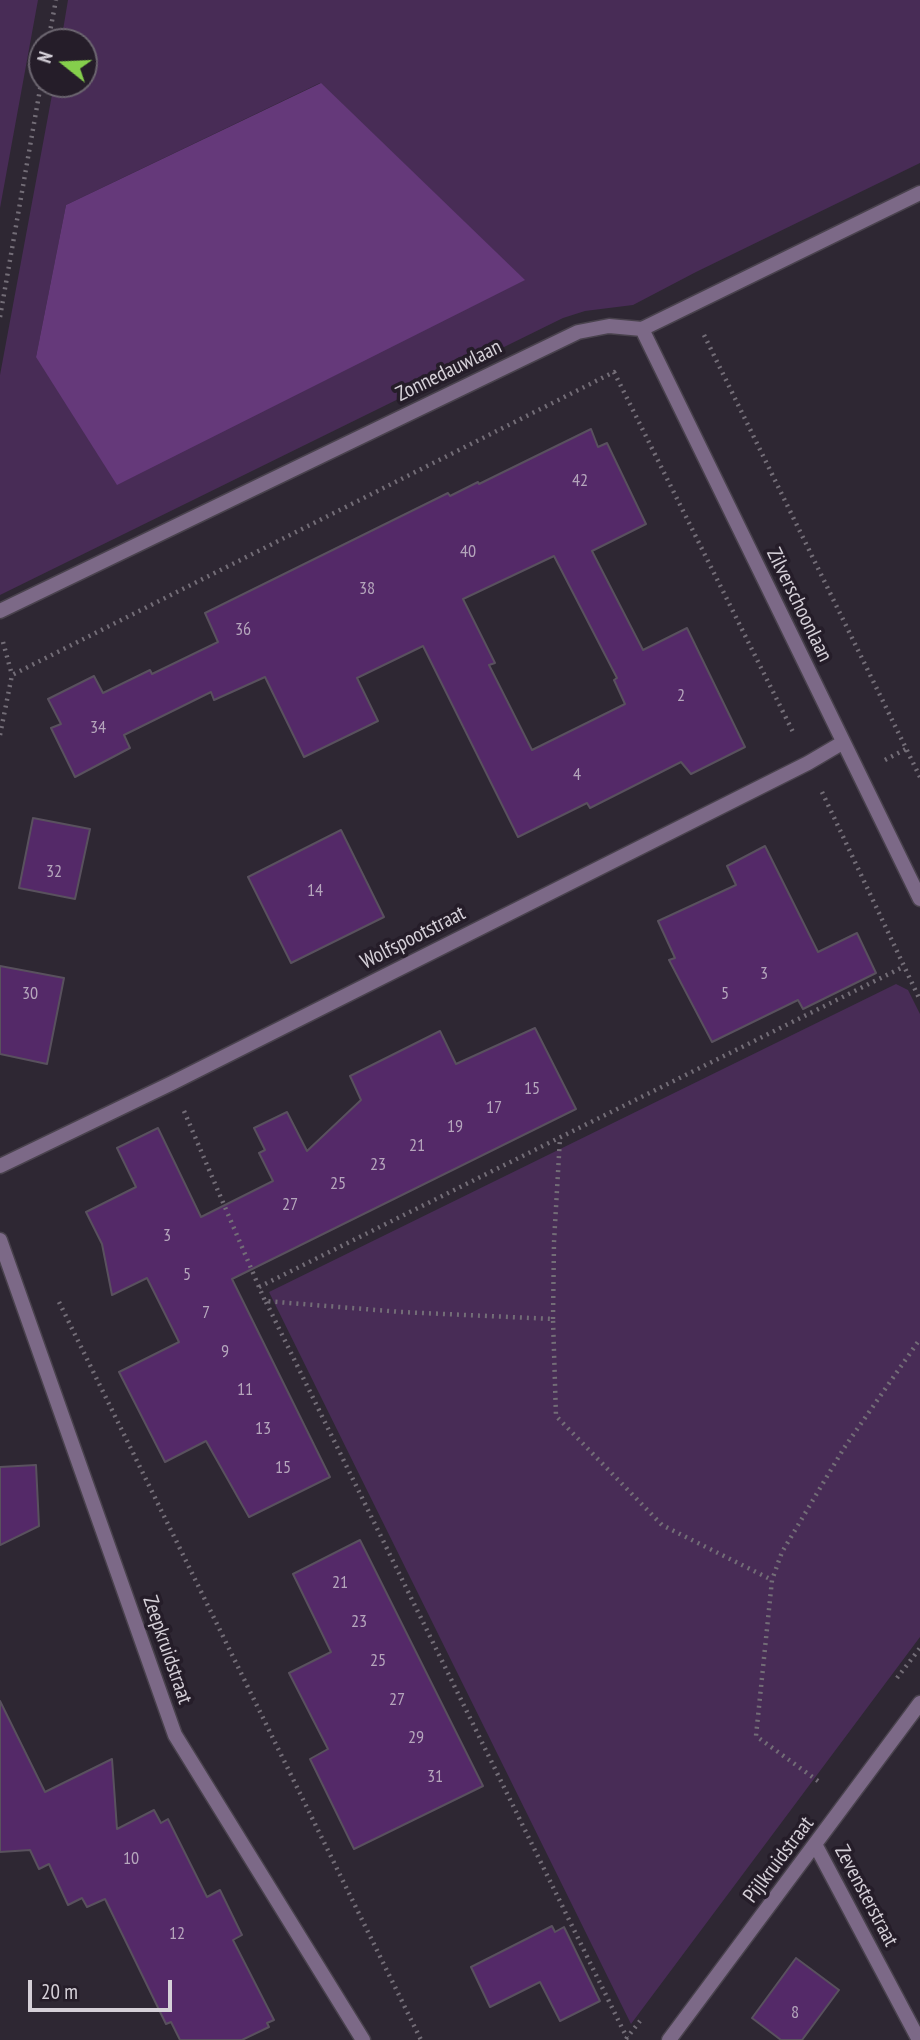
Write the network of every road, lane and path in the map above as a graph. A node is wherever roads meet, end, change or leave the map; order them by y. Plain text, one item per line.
1 (55, 0) edge
2 (50, 28) edge
3 (38, 98) edge
4 (920, 193) edge
5 (690, 306) junction
6 (0, 317) edge
7 (642, 329) junction
8 (0, 611) edge
9 (3, 641) dead end
10 (12, 675) junction
11 (0, 735) edge
12 (842, 743) junction
13 (808, 763) junction
14 (920, 777) edge
15 (920, 899) edge
16 (903, 967) junction
17 (920, 1000) edge
18 (172, 1083) junction
19 (560, 1137) junction
20 (0, 1166) edge
21 (0, 1240) edge
22 (259, 1287) junction
23 (56, 1295) dead end
24 (265, 1301) junction
25 (553, 1319) junction
26 (920, 1339) edge
27 (772, 1580) junction
28 (920, 1703) edge
29 (818, 1781) dead end
30 (816, 1846) junction
31 (627, 2038) dead end
32 (363, 2040) edge
33 (421, 2040) edge
34 (669, 2040) edge
35 (919, 2040) edge

1 - 2 path
3 - 6 path
4 - 5 street, Zonnedauwlaan
5 - 7 street, Zonnedauwlaan
5 - 14 path
7 - 8 street, Zonnedauwlaan
7 - 12 street, Zilverschoonlaan
9 - 10 path
10 - 11 path
10 - 13 path
12 - 13 street, Wolfspootstraat
12 - 15 street, Zilverschoonlaan
13 - 16 path
13 - 18 street, Wolfspootstraat
16 - 17 path
16 - 19 path
18 - 20 street, Wolfspootstraat
18 - 22 path
19 - 22 path
19 - 25 path
21 - 32 street, Zeepkruidstraat
22 - 24 path
23 - 33 path
24 - 25 path
24 - 31 path
25 - 27 path
26 - 27 path
27 - 29 path
28 - 30 street, Pijlkruidstraat
30 - 34 street, Pijlkruidstraat
30 - 35 street, Zevensterstraat

